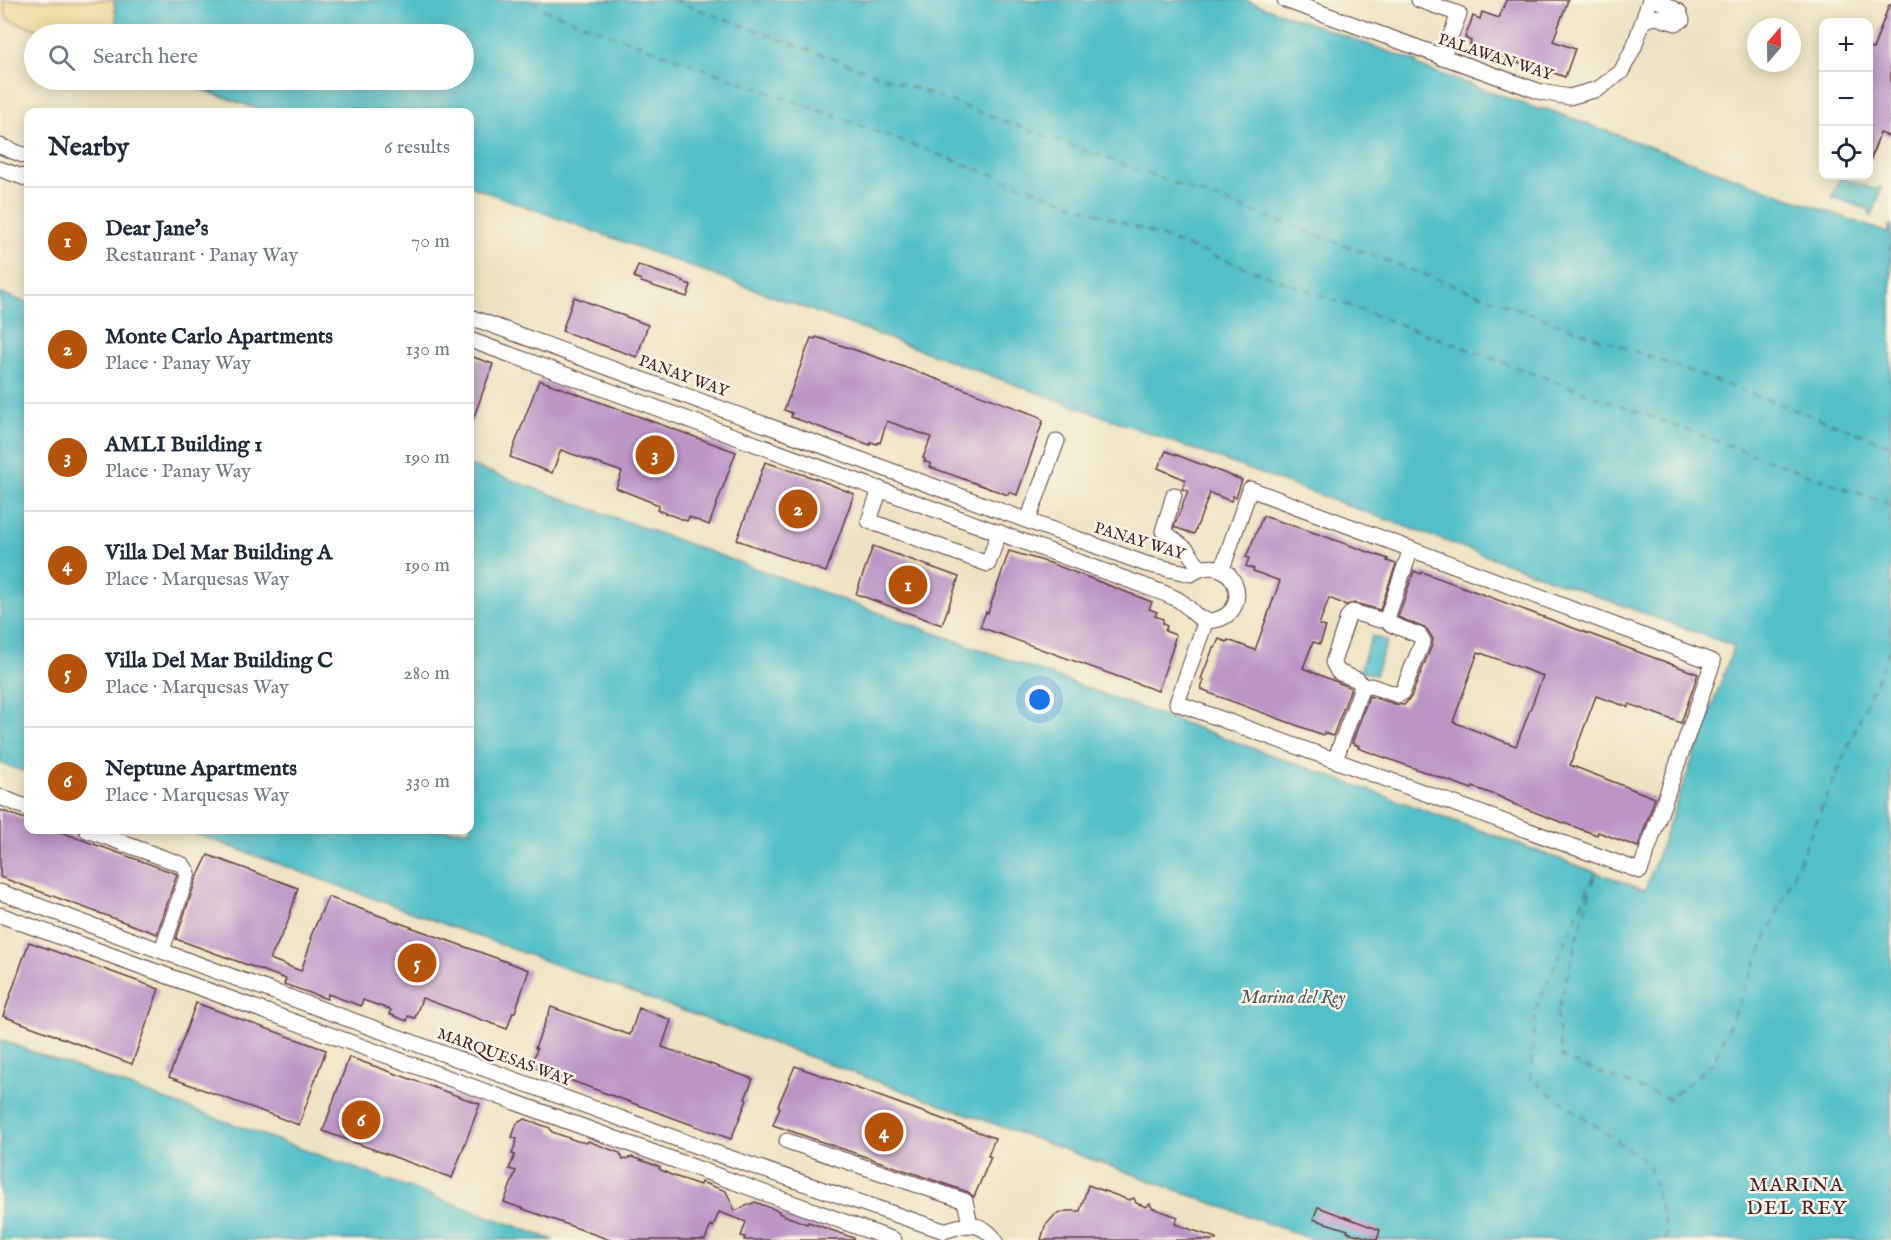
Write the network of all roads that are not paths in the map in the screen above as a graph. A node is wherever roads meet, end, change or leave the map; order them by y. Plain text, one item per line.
1 (1285, 0) edge
2 (1419, 0) edge
3 (1650, 0) edge
4 (1657, 0) edge
5 (1644, 20) junction
6 (1442, 58) junction
7 (0, 146) edge
8 (24, 155) edge
9 (0, 169) edge
10 (24, 178) edge
11 (474, 318) edge
12 (474, 341) edge
13 (1057, 441) dead end
14 (880, 489) junction
15 (1173, 495) dead end
16 (1028, 520) junction
17 (999, 532) junction
18 (1411, 549) junction
19 (1200, 568) junction
20 (1222, 569) junction
21 (1387, 617) junction
22 (1206, 620) junction
23 (1362, 687) junction
24 (1335, 760) junction
25 (0, 797) edge
26 (24, 806) edge
27 (98, 834) edge
28 (0, 892) edge
29 (0, 915) edge
30 (106, 930) junction
31 (162, 950) junction
32 (101, 951) junction
33 (275, 992) junction
34 (268, 1012) junction
35 (526, 1083) junction
36 (519, 1103) junction
37 (787, 1141) dead end
38 (724, 1156) junction
39 (715, 1175) junction
40 (970, 1224) junction
41 (894, 1240) edge
42 (995, 1240) edge

1 - 6 street, PALAWAN WAY
2 - 6 street
3 - 5 street, PALAWAN WAY
4 - 5 street
5 - 6 street, PALAWAN WAY
7 - 8 street
9 - 10 street
11 - 16 street, PANAY WAY
12 - 14 street
13 - 16 street
14 - 17 street
14 - 17 street
15 - 19 street
16 - 19 street, PANAY WAY
17 - 22 street
18 - 20 street
18 - 21 street
18 - 24 street
19 - 20 street, PANAY WAY
20 - 22 street
21 - 23 street
21 - 23 street
22 - 24 street
23 - 24 street
25 - 26 street
27 - 31 street
28 - 30 street, MARQUESAS WAY
29 - 32 street
30 - 31 street, MARQUESAS WAY
30 - 32 street
31 - 33 street, MARQUESAS WAY
32 - 34 street
33 - 34 street
33 - 35 street, MARQUESAS WAY
34 - 36 street
35 - 36 street
35 - 38 street, MARQUESAS WAY
36 - 39 street
37 - 40 street
38 - 39 street
38 - 40 street, MARQUESAS WAY
39 - 41 street
40 - 42 street

